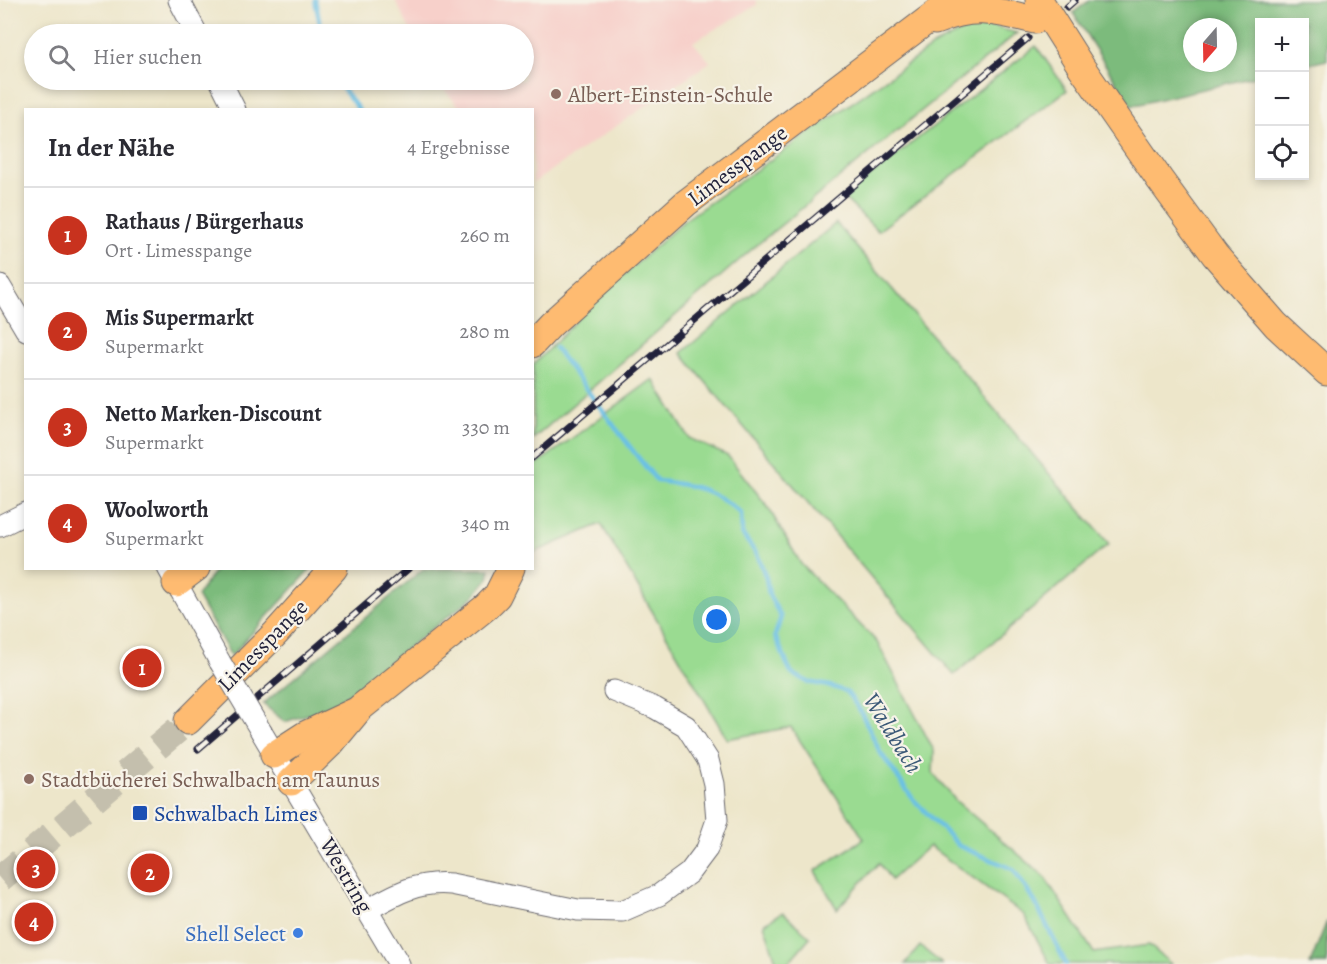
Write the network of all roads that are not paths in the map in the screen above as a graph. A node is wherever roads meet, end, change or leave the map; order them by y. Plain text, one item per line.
1 (179, 0) edge
2 (954, 0) edge
3 (1038, 7) edge
4 (192, 24) edge
5 (923, 26) junction
6 (225, 90) edge
7 (234, 108) edge
8 (0, 286) edge
9 (6, 310) edge
10 (24, 328) edge
11 (542, 330) edge
12 (1327, 372) edge
13 (24, 514) edge
14 (0, 526) edge
15 (332, 570) edge
16 (180, 573) edge
17 (507, 573) edge
18 (614, 691) dead end
19 (360, 708) junction
20 (188, 721) tunnel mouth
21 (268, 744) junction
22 (291, 782) junction
23 (367, 910) junction
24 (399, 964) edge

1 - 4 street
2 - 5 main road, Limesspange
3 - 5 main road
3 - 12 main road
5 - 11 main road, Limesspange
6 - 7 street
8 - 9 street
9 - 10 street
13 - 14 street
15 - 20 main road, Limesspange
16 - 21 street, Westring, bridge
17 - 19 main road
18 - 23 street
19 - 21 main road
19 - 22 main road
21 - 22 street, Westring
22 - 23 street, Westring
23 - 24 street, Westring

